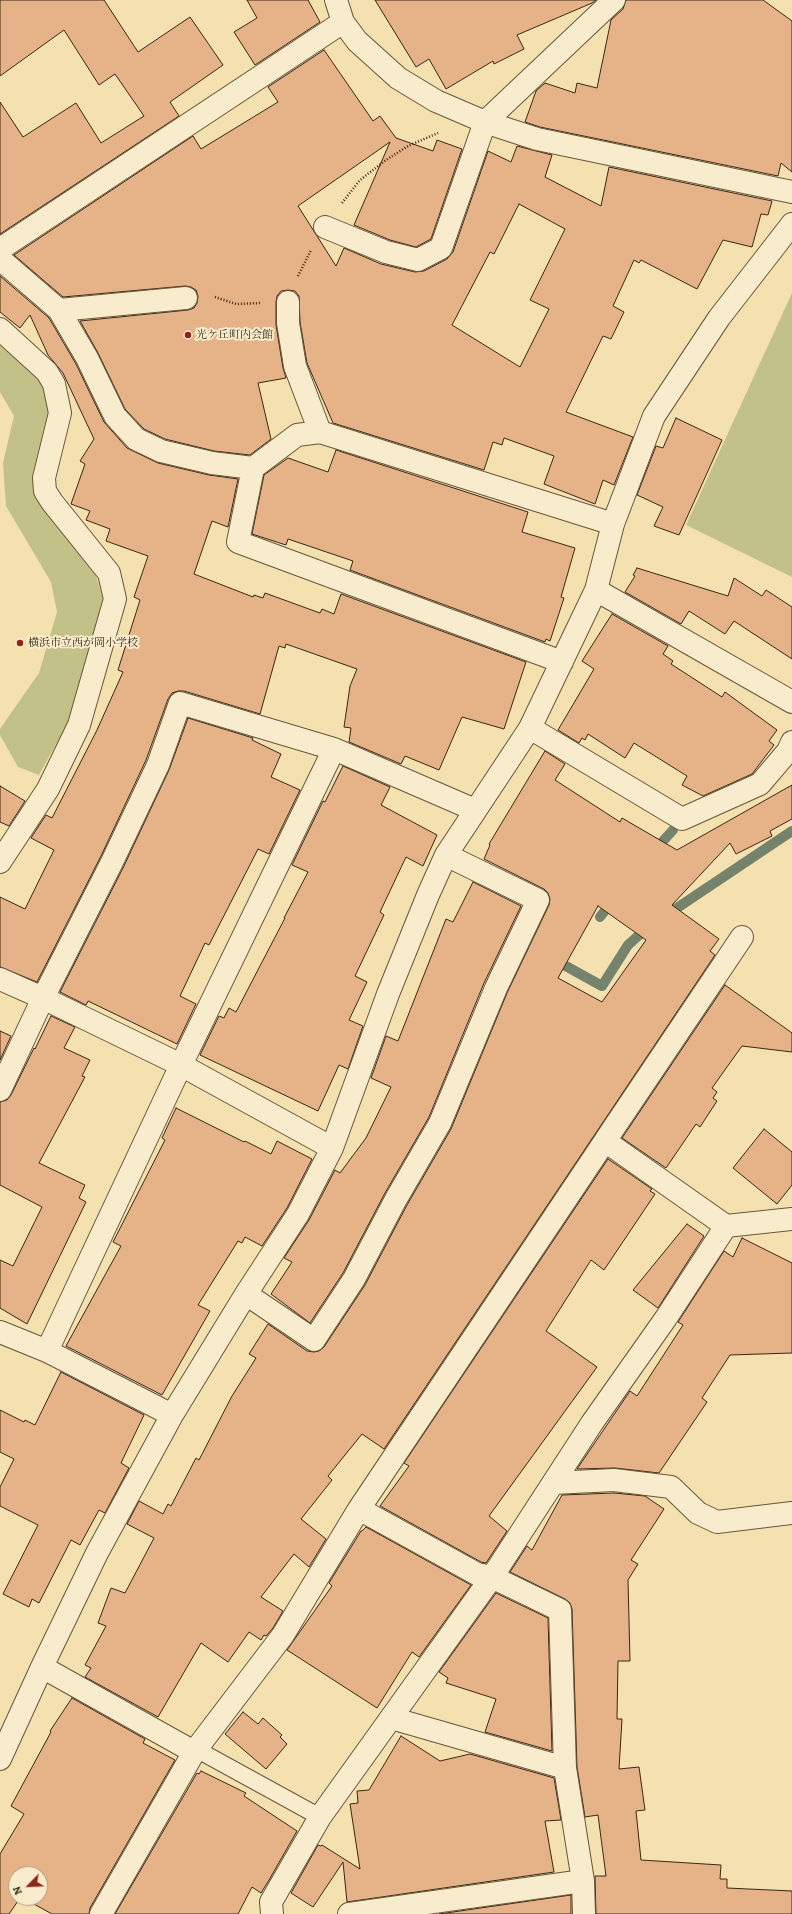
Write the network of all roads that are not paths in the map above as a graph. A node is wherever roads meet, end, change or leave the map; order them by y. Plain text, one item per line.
1 (335, 0) edge
2 (614, 0) edge
3 (344, 22) junction
4 (485, 122) junction
5 (792, 192) edge
6 (792, 224) edge
7 (325, 227) road end
8 (0, 249) edge
9 (0, 259) edge
10 (186, 298) road end
11 (288, 302) road end
12 (59, 310) junction
13 (0, 329) edge
14 (320, 432) junction
15 (253, 468) junction
16 (613, 524) junction
17 (596, 590) junction
18 (562, 662) junction
19 (792, 702) edge
20 (530, 728) junction
21 (792, 742) edge
22 (334, 749) junction
23 (475, 810) junction
24 (446, 855) junction
25 (0, 862) edge
26 (742, 937) dead end
27 (0, 979) edge
28 (43, 998) junction
29 (182, 1065) junction
30 (0, 1090) edge
31 (605, 1141) junction
32 (332, 1148) junction
33 (792, 1219) edge
34 (726, 1226) junction
35 (246, 1294) junction
36 (0, 1332) edge
37 (47, 1351) junction
38 (172, 1415) junction
39 (553, 1483) junction
40 (360, 1509) junction
41 (792, 1513) edge
42 (492, 1577) junction
43 (42, 1667) junction
44 (391, 1718) junction
45 (195, 1750) junction
46 (0, 1759) edge
47 (564, 1768) junction
48 (320, 1817) junction
49 (583, 1881) junction
50 (100, 1914) edge
51 (272, 1914) edge
52 (349, 1914) edge
53 (584, 1914) edge

1 - 3 street
2 - 4 street
3 - 4 street
3 - 8 street
4 - 5 street
4 - 7 street
6 - 16 street
9 - 12 street
10 - 12 street
11 - 14 street
12 - 15 street
13 - 25 street
14 - 15 street
14 - 16 street
15 - 18 street
16 - 17 street
17 - 18 street
17 - 19 street
18 - 20 street
20 - 21 street
20 - 23 street
22 - 23 street
22 - 28 street
22 - 29 street
23 - 24 street
24 - 32 street
24 - 35 street
26 - 31 street
27 - 28 street
28 - 29 street
28 - 30 street
29 - 32 street
29 - 37 street
31 - 34 street
31 - 40 street
32 - 35 street
33 - 34 street
34 - 39 street
35 - 38 street
36 - 37 street
37 - 38 street
38 - 43 street
39 - 41 street
39 - 42 street
40 - 42 street
40 - 45 street
42 - 44 street
42 - 47 street
43 - 45 street
43 - 46 street
44 - 47 street
44 - 48 street
45 - 48 lane
45 - 50 street
47 - 49 street
48 - 51 street
49 - 52 street
49 - 53 street

